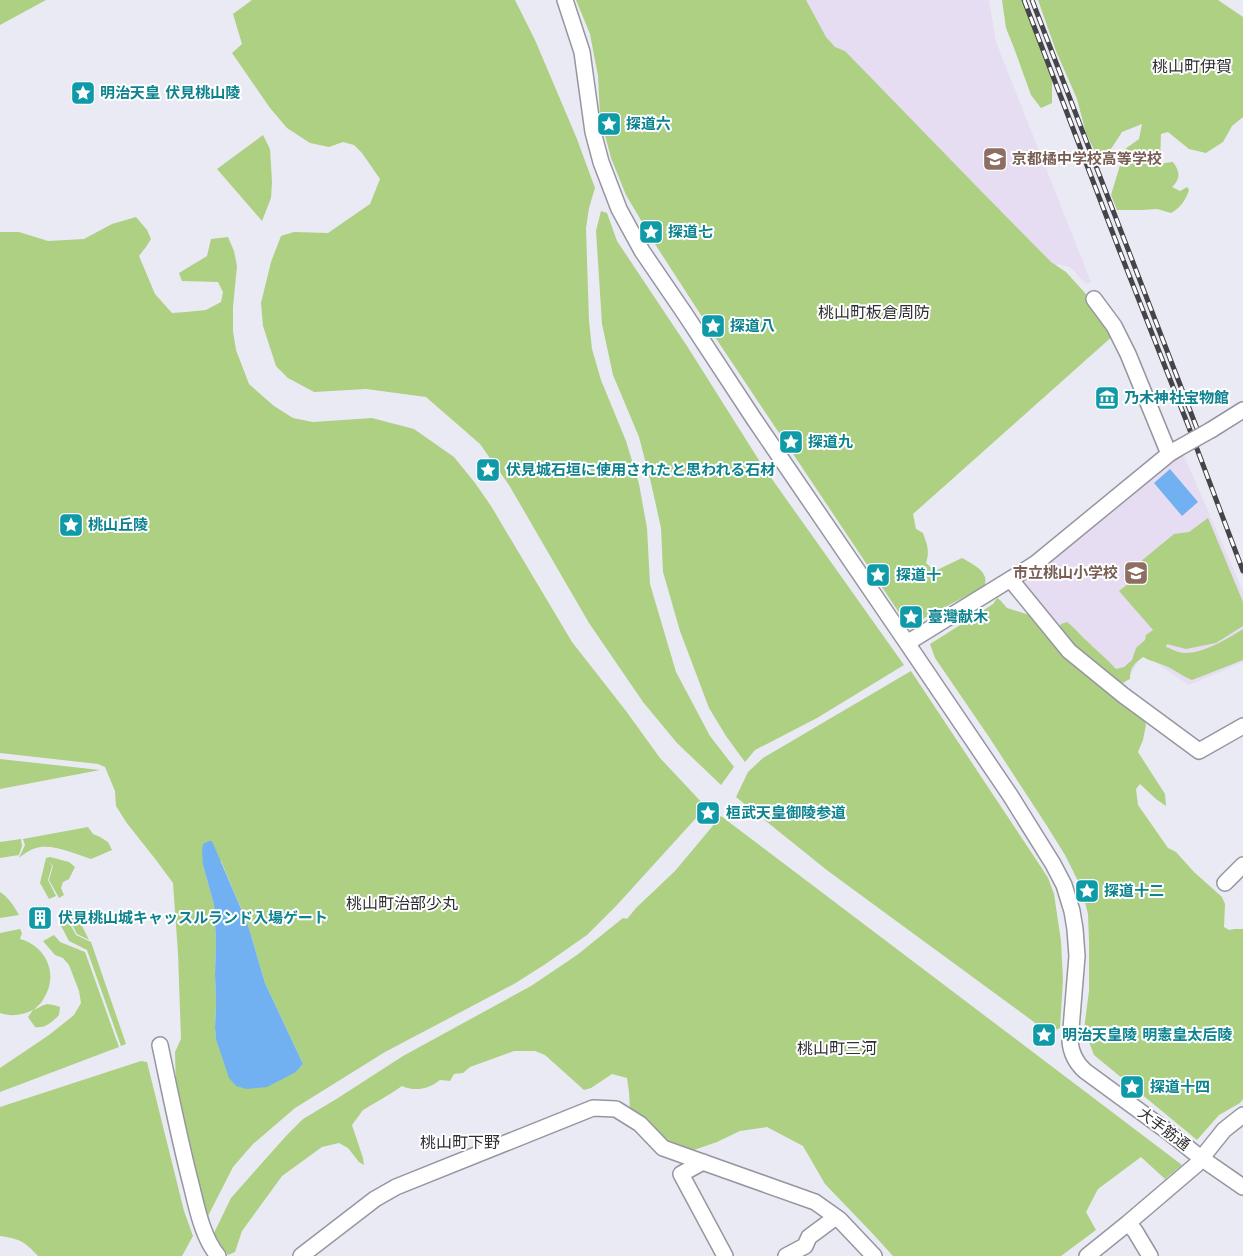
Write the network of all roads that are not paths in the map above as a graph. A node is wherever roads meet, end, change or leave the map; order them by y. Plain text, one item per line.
1 (565, 0) edge
2 (1094, 299) dead end
3 (1243, 410) edge
4 (1173, 452) junction
5 (1011, 580) junction
6 (908, 642) junction
7 (1243, 726) edge
8 (160, 1045) dead end
9 (1243, 1115) edge
10 (1201, 1158) junction
11 (704, 1162) junction
12 (1243, 1187) edge
13 (836, 1217) junction
14 (1128, 1223) junction
15 (218, 1256) edge
16 (302, 1256) edge
17 (725, 1256) edge
18 (786, 1256) edge
19 (874, 1256) edge
20 (1087, 1256) edge
21 (1150, 1256) edge

1 - 6 street
2 - 4 street
3 - 4 street, bridge
4 - 5 street
5 - 6 street
5 - 7 street
6 - 10 street, 大手筋通
8 - 15 street
9 - 10 street
10 - 12 street, 大手筋通
10 - 14 street
11 - 13 street
11 - 16 street
11 - 17 street
13 - 18 street
13 - 19 street
14 - 20 street
14 - 21 street

